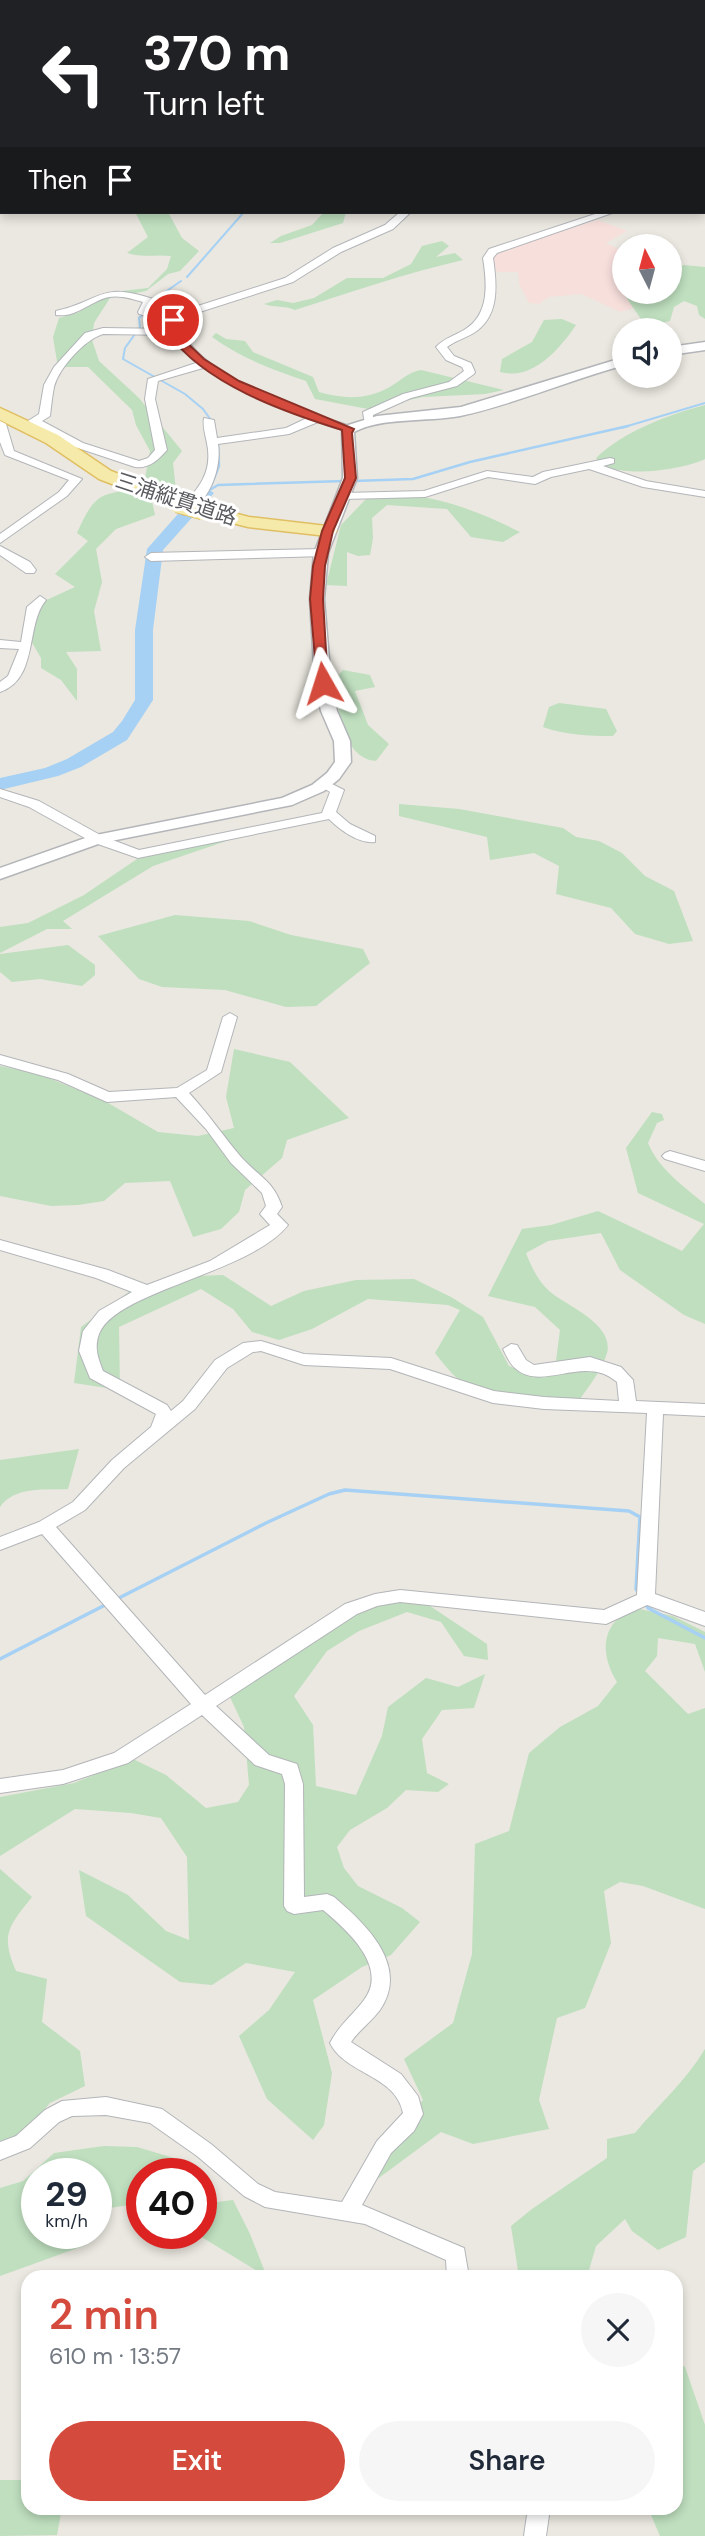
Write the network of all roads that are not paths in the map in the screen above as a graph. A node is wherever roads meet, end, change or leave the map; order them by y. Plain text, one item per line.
1 (404, 214) edge
2 (605, 214) edge
3 (60, 313) dead end
4 (173, 326) junction
5 (705, 346) edge
6 (682, 349) edge
7 (205, 364) junction
8 (612, 365) edge
9 (0, 413) edge
10 (44, 415) junction
11 (315, 418) junction
12 (208, 420) dead end
13 (369, 422) junction
14 (0, 424) edge
15 (349, 429) junction
16 (89, 441) dead end
17 (215, 442) junction
18 (610, 461) dead end
19 (591, 466) junction
20 (348, 486) junction
21 (705, 494) edge
22 (188, 509) junction
23 (327, 531) junction
24 (0, 538) edge
25 (0, 550) edge
26 (321, 553) junction
27 (155, 557) dead end
28 (30, 570) dead end
29 (40, 600) dead end
30 (0, 644) edge
31 (26, 646) junction
32 (0, 688) edge
33 (324, 784) junction
34 (0, 793) edge
35 (331, 815) junction
36 (97, 839) junction
37 (370, 839) dead end
38 (0, 874) edge
39 (230, 1017) dead end
40 (0, 1059) edge
41 (180, 1091) junction
42 (670, 1156) dead end
43 (705, 1166) edge
44 (0, 1245) edge
45 (149, 1291) junction
46 (510, 1349) dead end
47 (628, 1407) junction
48 (655, 1409) junction
49 (705, 1410) edge
50 (158, 1432) junction
51 (45, 1526) junction
52 (0, 1544) edge
53 (642, 1600) junction
54 (705, 1619) edge
55 (203, 1705) junction
56 (0, 1786) edge
57 (0, 2151) edge
58 (348, 2211) junction
59 (457, 2270) edge
60 (538, 2515) edge
61 (535, 2536) edge

1 - 4 street
2 - 13 street
3 - 4 street
4 - 7 street
4 - 10 street
5 - 6 street
7 - 10 street
7 - 11 street
8 - 13 street
9 - 22 main road, 三浦縦貫道路
10 - 16 street
11 - 15 street
11 - 17 street
12 - 17 street
13 - 15 street
14 - 24 street
15 - 20 street
17 - 22 street
18 - 19 street
19 - 20 street
19 - 21 street
20 - 23 street
22 - 23 main road, 三浦縦貫道路
23 - 26 street
25 - 28 street
26 - 27 street
26 - 33 street
29 - 31 street
30 - 31 street
31 - 32 street
33 - 35 street
33 - 36 street
34 - 36 street
35 - 36 street
35 - 37 street
36 - 38 street
39 - 41 street
40 - 41 street
41 - 45 street
42 - 43 street
44 - 45 street
45 - 50 street
46 - 47 street
47 - 48 street
47 - 50 street
48 - 49 street
48 - 53 street
50 - 51 street
51 - 52 street
51 - 55 street
53 - 54 street
53 - 55 street
55 - 56 street
55 - 58 street
57 - 58 street
58 - 59 street
60 - 61 street

